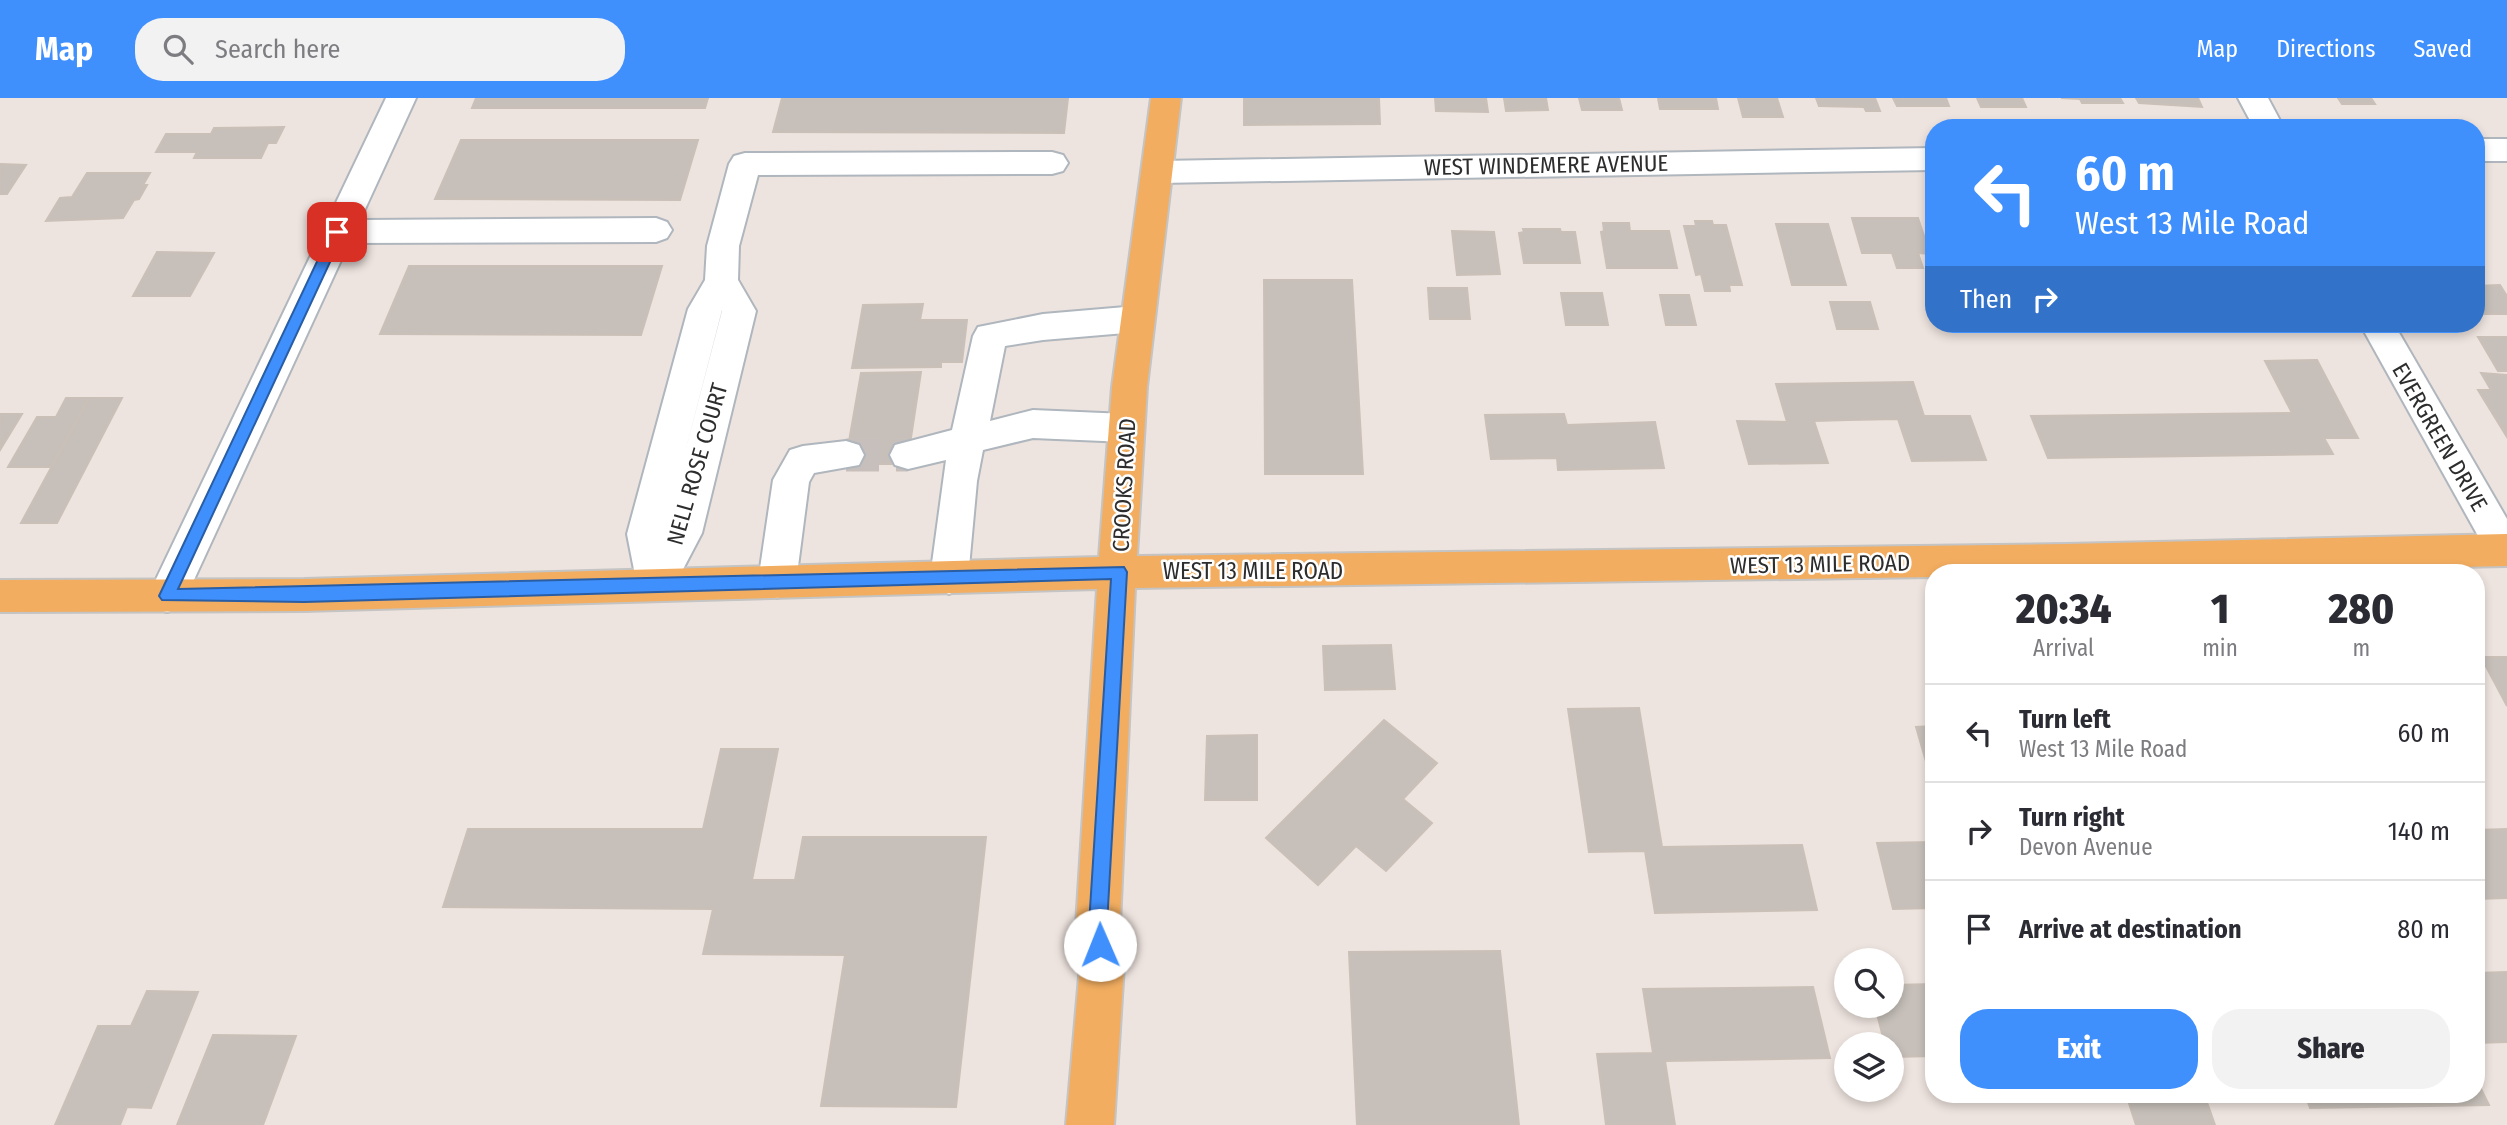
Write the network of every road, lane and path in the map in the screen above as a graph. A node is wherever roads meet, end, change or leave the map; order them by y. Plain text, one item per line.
1 (401, 98) edge
2 (1166, 98) edge
3 (2253, 98) edge
4 (2264, 119) edge
5 (2485, 150) edge
6 (2507, 150) edge
7 (1925, 159) edge
8 (1052, 163) dead end
9 (1159, 172) junction
10 (656, 230) dead end
11 (337, 232) junction
12 (1137, 318) junction
13 (2382, 333) edge
14 (1126, 428) junction
15 (968, 439) junction
16 (846, 455) tunnel mouth
17 (908, 455) tunnel mouth
18 (2506, 550) edge
19 (1119, 572) junction
20 (949, 578) junction
21 (777, 582) junction
22 (656, 585) junction
23 (0, 596) edge
24 (167, 596) junction
25 (1090, 1125) edge

1 - 11 street
2 - 9 main road, CROOKS ROAD
3 - 4 street
5 - 6 street
7 - 9 street, WEST WINDEMERE AVENUE
8 - 22 street, NELL ROSE COURT
9 - 12 main road, CROOKS ROAD
10 - 11 street
11 - 24 street
12 - 14 main road, CROOKS ROAD
12 - 15 street
13 - 18 street, EVERGREEN DRIVE
14 - 15 street
14 - 19 main road, CROOKS ROAD
15 - 17 street
15 - 20 street
16 - 21 street
18 - 19 main road, WEST 13 MILE ROAD
19 - 20 main road, WEST 13 MILE ROAD
19 - 25 main road, CROOKS ROAD
20 - 21 main road, WEST 13 MILE ROAD
21 - 22 main road, WEST 13 MILE ROAD
22 - 24 main road, WEST 13 MILE ROAD
23 - 24 main road, WEST 13 MILE ROAD

